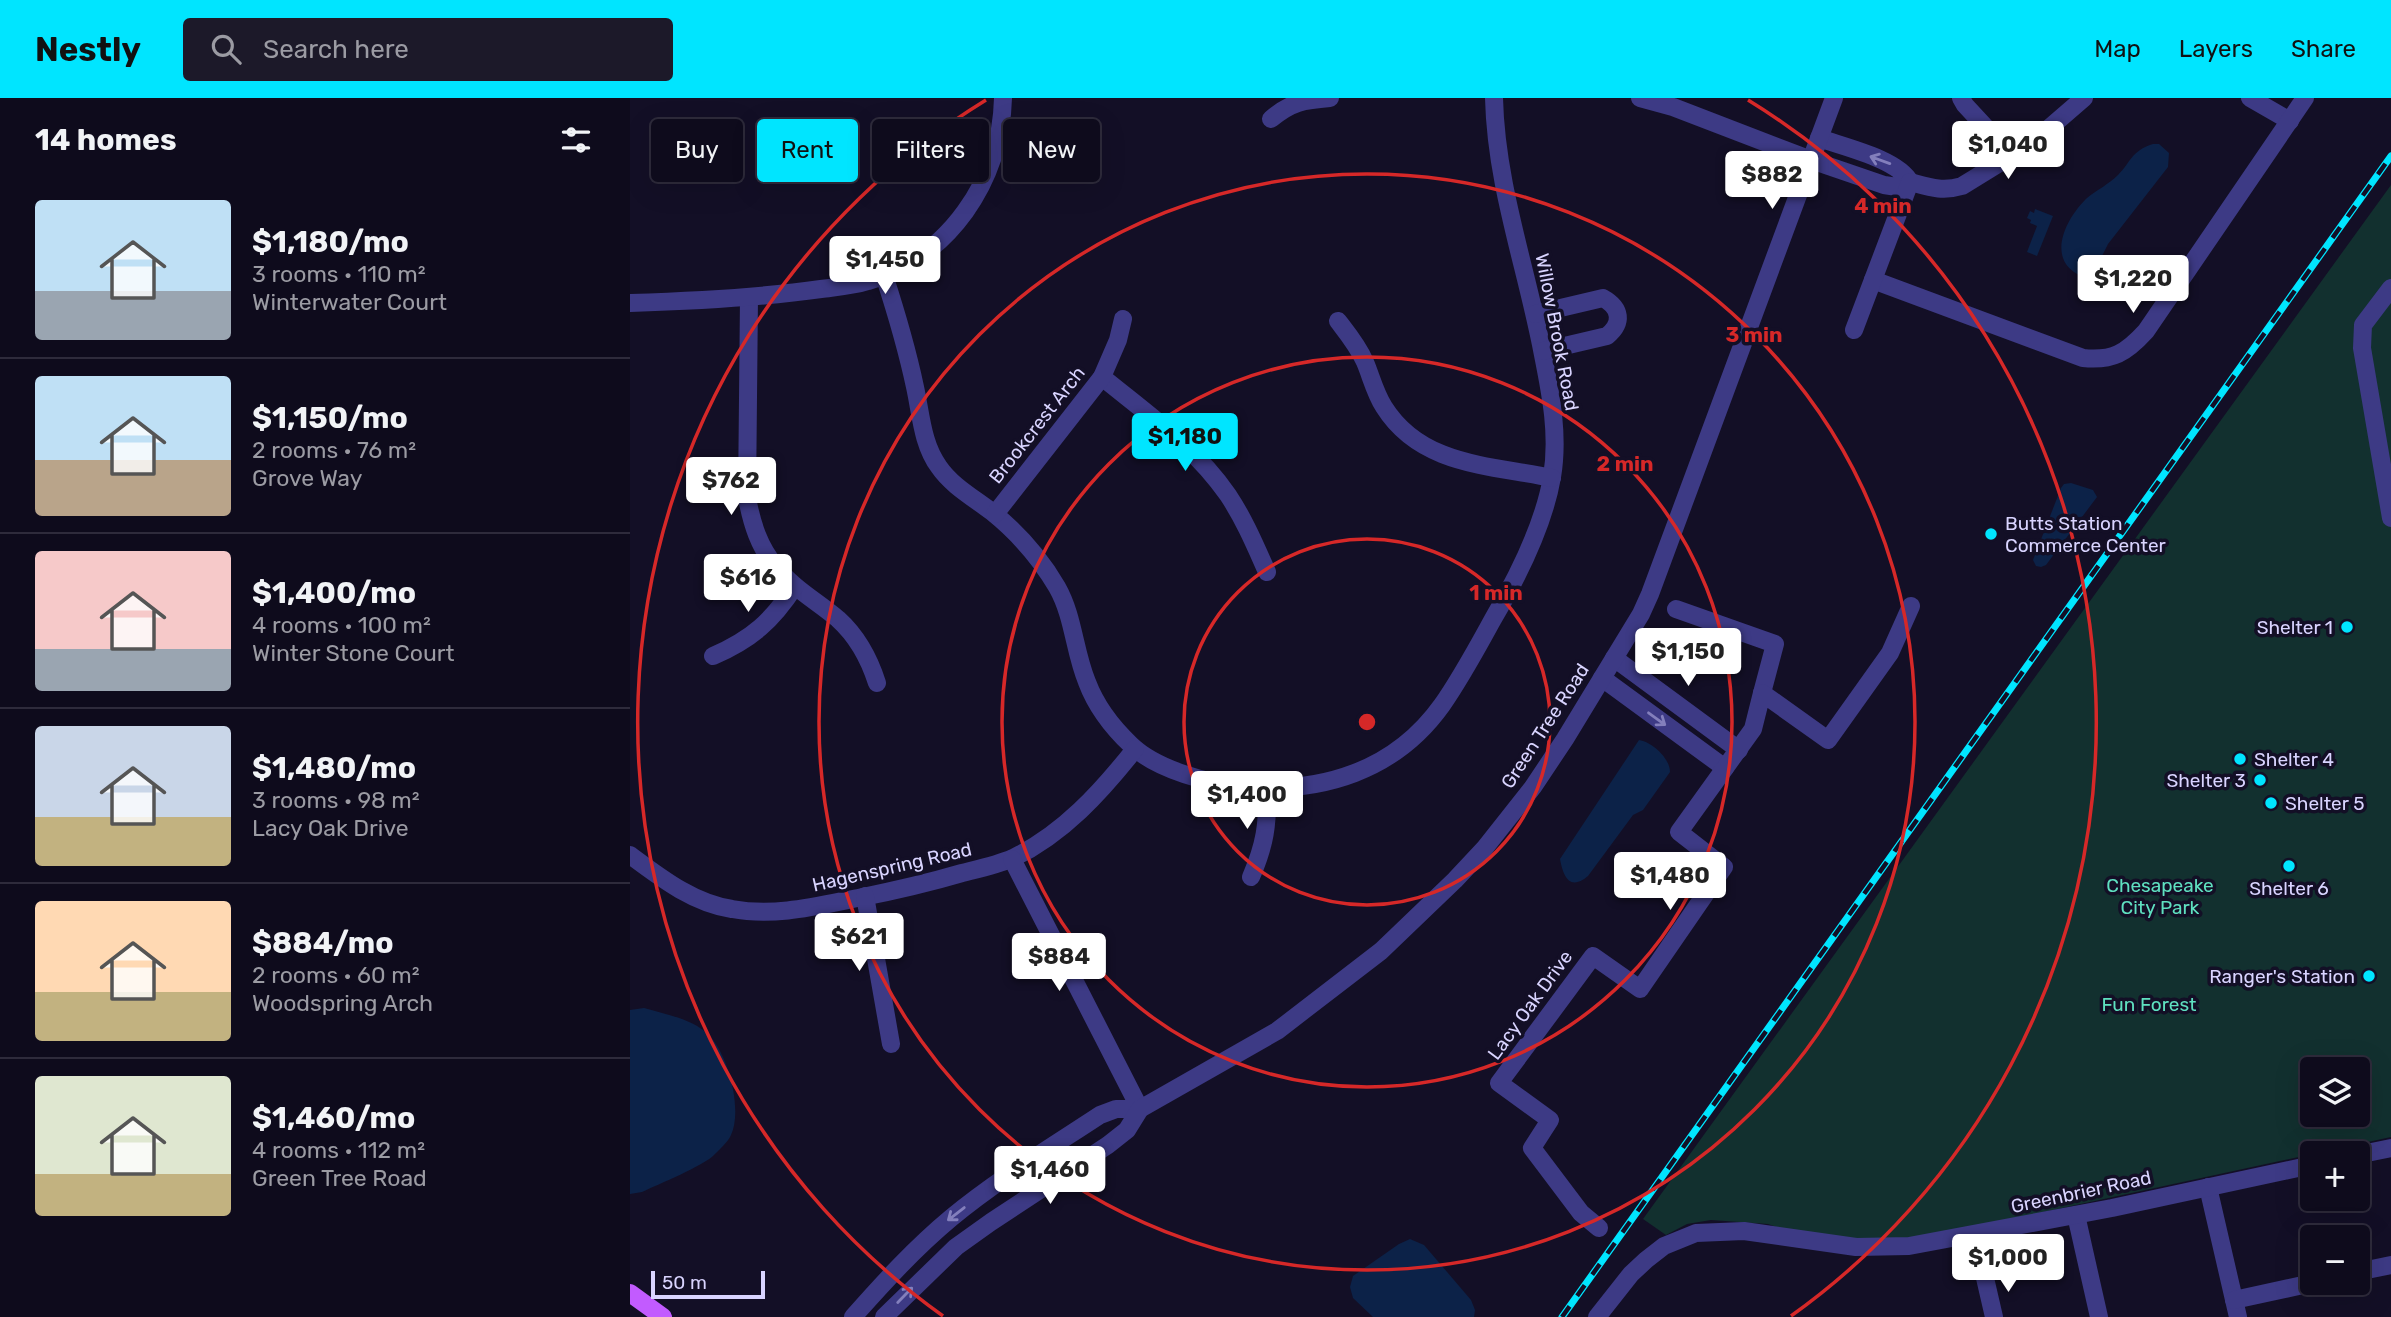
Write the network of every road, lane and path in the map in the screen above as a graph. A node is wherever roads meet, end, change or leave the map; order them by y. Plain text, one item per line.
1 (1003, 98) edge
2 (1330, 98) edge
3 (1494, 98) edge
4 (1640, 98) edge
5 (1834, 98) edge
6 (1961, 98) edge
7 (2084, 98) edge
8 (2250, 98) edge
9 (2305, 98) edge
10 (1674, 102) edge
11 (1271, 119) dead end
12 (2290, 121) junction
13 (1819, 138) junction
14 (2007, 159) junction
15 (1811, 160) junction
16 (1910, 182) junction
17 (884, 275) junction
18 (1874, 280) junction
19 (2391, 288) edge
20 (749, 297) junction
21 (630, 303) edge
22 (1535, 314) junction
23 (1123, 319) dead end
24 (1338, 321) dead end
25 (1854, 330) dead end
26 (1543, 351) junction
27 (1101, 377) junction
28 (1552, 478) junction
29 (995, 514) junction
30 (2391, 518) edge
31 (1266, 572) dead end
32 (795, 586) junction
33 (1911, 606) dead end
34 (1676, 609) dead end
35 (713, 656) dead end
36 (1614, 659) junction
37 (1602, 678) junction
38 (877, 683) dead end
39 (1762, 693) junction
40 (1135, 749) junction
41 (1739, 750) junction
42 (1725, 768) junction
43 (1267, 789) junction
44 (630, 855) edge
45 (1012, 859) junction
46 (1251, 877) dead end
47 (865, 896) junction
48 (891, 1044) dead end
49 (1140, 1109) junction
50 (2391, 1148) edge
51 (2370, 1152) edge
52 (2300, 1168) edge
53 (2208, 1187) junction
54 (2076, 1215) junction
55 (1599, 1228) dead end
56 (2391, 1265) edge
57 (2370, 1269) edge
58 (1985, 1278) dead end
59 (2300, 1287) edge
60 (630, 1293) edge
61 (2236, 1309) edge
62 (663, 1317) edge
63 (853, 1317) edge
64 (884, 1317) edge
65 (1597, 1317) edge
66 (1994, 1317) edge
67 (2099, 1317) edge

1 - 17 street
2 - 11 street
3 - 22 street, Willow Brook Road
4 - 10 street
5 - 13 street, Green Tree Road
6 - 14 street
7 - 14 street
8 - 12 street
9 - 12 street
10 - 15 street
12 - 18 street
13 - 15 street, Green Tree Road
16 -> 13 street
14 - 16 street
15 - 16 street
15 - 36 street, Green Tree Road
16 - 18 street
17 - 20 street
17 - 29 street, Willow Brook Road
18 - 25 street
19 - 30 street
20 - 21 street
20 - 32 street
22 - 26 street, Willow Brook Road
22 - 26 street
23 - 27 street, Brookcrest Arch
24 - 28 street
26 - 28 street, Willow Brook Road
27 - 29 street, Brookcrest Arch
27 - 31 street
28 - 43 street, Willow Brook Road
29 - 40 street, Willow Brook Road
32 - 35 street
32 - 38 street
33 - 39 street
34 - 39 street, Lacy Oak Drive
36 - 37 street, Green Tree Road
36 - 41 street
37 -> 42 street
37 - 49 street, Green Tree Road
39 - 41 street, Lacy Oak Drive
40 - 43 street, Willow Brook Road
40 - 45 street, Hagenspring Road
41 - 42 street, Lacy Oak Drive
42 - 55 street, Lacy Oak Drive
43 - 46 street
44 - 47 street, Hagenspring Road
45 - 47 street, Hagenspring Road
45 - 49 street
47 - 48 street
49 -> 63 street, Green Tree Road
64 -> 49 street, Green Tree Road
50 - 51 street
52 - 53 street, Greenbrier Road
53 - 54 street, Greenbrier Road
53 - 61 street
54 - 65 street, Greenbrier Road
54 - 67 street
56 - 57 street
58 - 66 street
59 - 61 street
60 - 62 main road

